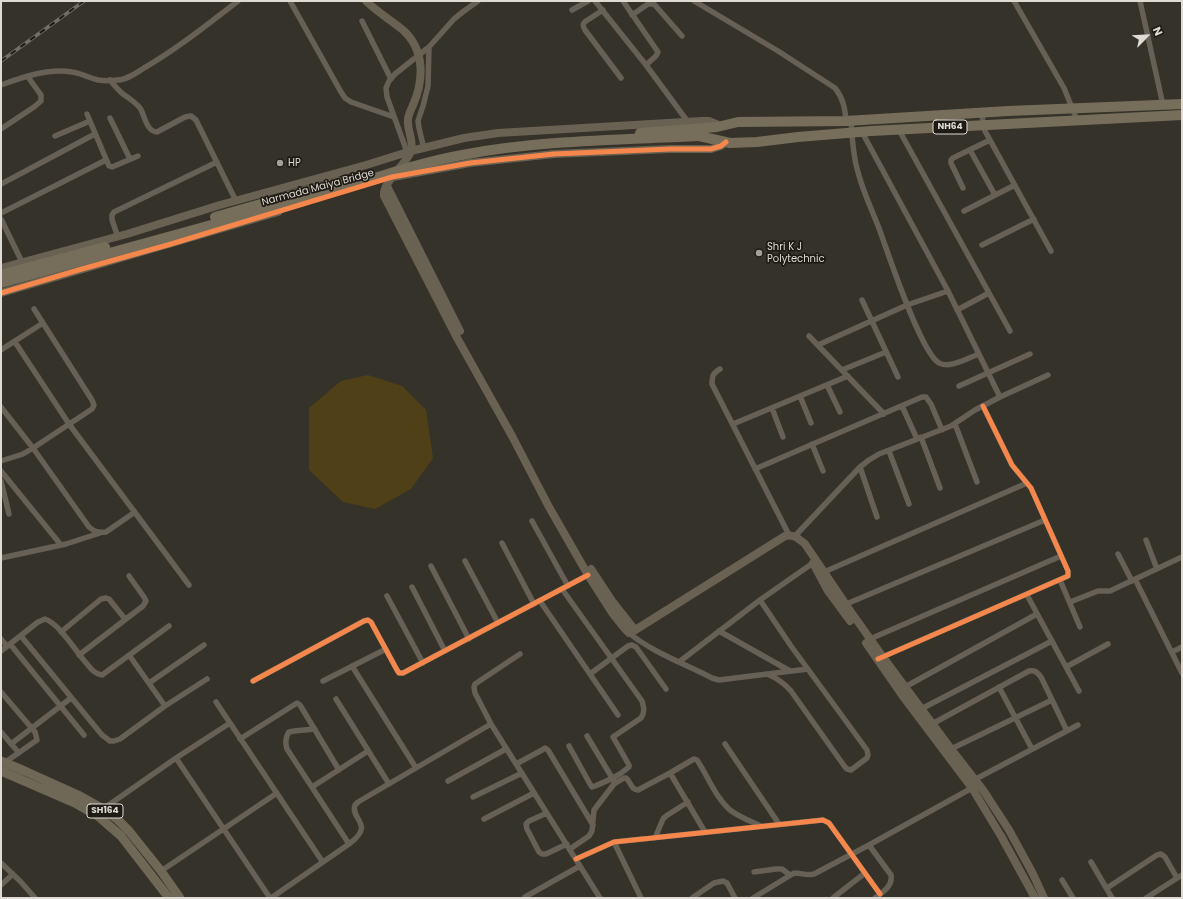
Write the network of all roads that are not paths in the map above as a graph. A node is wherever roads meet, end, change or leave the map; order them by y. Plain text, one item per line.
1 (238, 1) edge
2 (290, 1) edge
3 (366, 1) edge
4 (478, 1) edge
5 (588, 1) edge
6 (596, 1) edge
7 (623, 1) edge
8 (694, 1) edge
9 (1014, 1) edge
10 (1140, 1) edge
11 (572, 10) dead end
12 (603, 10) junction
13 (632, 15) junction
14 (362, 21) dead end
15 (682, 36) dead end
16 (429, 47) junction
17 (646, 65) junction
18 (28, 77) junction
19 (621, 78) dead end
20 (391, 79) junction
21 (110, 80) junction
22 (1, 86) edge
23 (1182, 104) edge
24 (1162, 105) junction
25 (1073, 108) junction
26 (982, 112) junction
27 (87, 114) dead end
28 (1182, 115) edge
29 (394, 117) junction
30 (110, 118) dead end
31 (1077, 120) junction
32 (90, 121) junction
33 (848, 121) junction
34 (688, 122) junction
35 (983, 125) junction
36 (721, 126) junction
37 (1, 129) edge
38 (899, 130) junction
39 (700, 132) junction
40 (862, 132) junction
41 (851, 133) junction
42 (95, 134) junction
43 (55, 136) dead end
44 (990, 140) junction
45 (726, 142) junction
46 (424, 149) junction
47 (970, 150) junction
48 (409, 152) junction
49 (138, 156) dead end
50 (130, 159) junction
51 (106, 160) junction
52 (217, 162) junction
53 (392, 177) junction
54 (1, 184) edge
55 (1015, 185) junction
56 (387, 186) junction
57 (963, 188) dead end
58 (995, 195) junction
59 (236, 201) junction
60 (964, 211) dead end
61 (1, 213) edge
62 (1034, 219) junction
63 (1, 220) edge
64 (118, 237) junction
65 (982, 246) dead end
66 (1051, 251) dead end
67 (22, 262) junction
68 (1, 268) edge
69 (1, 275) edge
70 (1, 283) edge
71 (948, 291) junction
72 (1, 293) edge
73 (989, 293) junction
74 (862, 300) dead end
75 (907, 305) junction
76 (34, 309) dead end
77 (957, 310) junction
78 (872, 321) junction
79 (43, 323) junction
80 (1010, 331) dead end
81 (808, 336) dead end
82 (15, 342) junction
83 (818, 345) junction
84 (1, 350) edge
85 (886, 352) junction
86 (979, 354) junction
87 (1030, 354) dead end
88 (720, 370) dead end
89 (842, 370) junction
90 (988, 373) junction
91 (1048, 375) dead end
92 (848, 376) junction
93 (898, 377) dead end
94 (827, 385) junction
95 (959, 386) dead end
96 (800, 396) junction
97 (1000, 397) junction
98 (902, 406) junction
99 (983, 406) junction
100 (1, 408) edge
101 (772, 408) junction
102 (840, 412) dead end
103 (884, 414) junction
104 (811, 423) dead end
105 (69, 424) junction
106 (732, 424) junction
107 (955, 424) junction
108 (942, 430) junction
109 (783, 437) dead end
110 (919, 438) junction
111 (812, 444) junction
112 (33, 448) junction
113 (889, 450) junction
114 (1, 461) edge
115 (860, 467) junction
116 (755, 469) junction
117 (1, 471) edge
118 (823, 471) dead end
119 (1, 481) edge
120 (977, 482) dead end
121 (1027, 483) junction
122 (940, 488) dead end
123 (909, 504) dead end
124 (135, 512) junction
125 (9, 514) dead end
126 (877, 517) dead end
127 (1045, 520) junction
128 (532, 521) dead end
129 (100, 533) junction
130 (792, 536) junction
131 (1146, 540) dead end
132 (502, 543) dead end
133 (805, 544) junction
134 (61, 545) junction
135 (1118, 554) dead end
136 (1061, 556) junction
137 (1182, 557) edge
138 (1, 558) edge
139 (465, 561) dead end
140 (813, 563) junction
141 (430, 566) dead end
142 (1157, 569) junction
143 (824, 572) junction
144 (588, 575) junction
145 (129, 576) dead end
146 (1060, 580) junction
147 (1133, 580) junction
148 (189, 584) dead end
149 (412, 587) dead end
150 (565, 587) junction
151 (1027, 595) junction
152 (387, 596) dead end
153 (760, 600) junction
154 (540, 601) junction
155 (1070, 602) junction
156 (534, 604) junction
157 (843, 605) junction
158 (1037, 614) junction
159 (125, 620) junction
160 (498, 623) junction
161 (169, 626) dead end
162 (1080, 627) dead end
163 (632, 631) junction
164 (719, 631) junction
165 (61, 632) junction
166 (20, 636) junction
167 (1, 639) edge
168 (469, 639) junction
169 (870, 639) junction
170 (1052, 641) junction
171 (1108, 644) dead end
172 (9, 645) junction
173 (204, 645) dead end
174 (1182, 647) edge
175 (386, 649) junction
176 (1, 651) edge
177 (445, 651) junction
178 (1172, 652) junction
179 (520, 654) dead end
180 (79, 655) junction
181 (129, 655) junction
182 (611, 658) junction
183 (880, 658) junction
184 (679, 662) junction
185 (423, 663) junction
186 (352, 666) junction
187 (1066, 667) junction
188 (808, 669) junction
189 (790, 671) junction
190 (1182, 673) edge
191 (590, 674) junction
192 (768, 674) junction
193 (207, 679) dead end
194 (254, 681) dead end
195 (323, 681) dead end
196 (149, 683) junction
197 (905, 687) junction
198 (999, 687) junction
199 (666, 689) dead end
200 (1079, 691) dead end
201 (1, 692) edge
202 (71, 698) junction
203 (336, 699) dead end
204 (1052, 700) junction
205 (216, 702) dead end
206 (60, 706) junction
207 (165, 706) junction
208 (921, 709) junction
209 (618, 716) dead end
210 (1015, 718) junction
211 (230, 723) junction
212 (491, 724) junction
213 (932, 724) junction
214 (1078, 725) dead end
215 (32, 728) junction
216 (315, 729) junction
217 (1067, 731) junction
218 (1, 732) edge
219 (84, 735) dead end
220 (587, 736) dead end
221 (240, 738) junction
222 (11, 744) junction
223 (725, 744) dead end
224 (569, 746) dead end
225 (506, 749) junction
226 (951, 749) junction
227 (1032, 749) junction
228 (368, 752) junction
229 (19, 753) junction
230 (176, 758) junction
231 (516, 764) junction
232 (2, 765) edge
233 (416, 768) junction
234 (339, 770) junction
235 (522, 773) junction
236 (670, 773) junction
237 (613, 778) junction
238 (448, 781) dead end
239 (971, 783) junction
240 (389, 784) junction
241 (614, 784) junction
242 (312, 786) junction
243 (277, 793) junction
244 (534, 793) junction
245 (473, 797) dead end
246 (688, 802) junction
247 (103, 809) junction
248 (547, 813) junction
249 (484, 819) dead end
250 (779, 824) junction
251 (593, 826) junction
252 (761, 826) junction
253 (224, 828) junction
254 (705, 832) junction
255 (655, 838) junction
256 (614, 842) junction
257 (348, 844) junction
258 (869, 845) junction
259 (568, 847) junction
260 (851, 854) junction
261 (576, 859) junction
262 (322, 861) junction
263 (1091, 862) dead end
264 (1, 864) edge
265 (580, 866) junction
266 (161, 871) junction
267 (754, 872) dead end
268 (865, 873) junction
269 (13, 874) junction
270 (790, 875) junction
271 (1180, 877) edge
272 (1062, 880) dead end
273 (1, 885) edge
274 (1107, 888) junction
275 (880, 894) junction
276 (525, 897) edge
277 (35, 898) edge
278 (169, 898) edge
279 (180, 898) edge
280 (271, 898) edge
281 (600, 898) edge
282 (641, 898) edge
283 (692, 898) edge
284 (735, 898) edge
285 (753, 898) edge
286 (833, 898) edge
287 (875, 898) edge
288 (1035, 898) edge
289 (1044, 898) edge
290 (1073, 898) edge
291 (1112, 898) edge
292 (1146, 898) edge

1 - 21 street
2 - 29 street
3 - 48 main road, bridge
4 - 16 street
5 - 11 street
6 - 12 street
7 - 13 street
8 - 33 street
9 - 25 street
10 - 24 street
12 - 17 street
12 - 19 street
13 - 15 street
13 - 17 street
14 - 20 street
16 - 20 street
16 - 46 street
17 - 34 street
18 - 21 street
18 - 22 street
18 - 37 street
20 - 29 street
21 - 52 street
23 - 24 highway, NH64
24 - 25 highway, NH64
25 - 26 highway, NH64
25 - 31 street
26 - 33 highway, NH64
26 - 35 street
27 - 32 street
28 - 31 highway, NH64
29 - 48 street
30 - 50 street
31 - 35 highway, NH64
32 - 42 street
32 - 43 street
33 - 36 highway, NH64
33 - 41 street
34 - 36 main road, NH64
34 - 46 main road, NH64
35 - 38 highway, NH64
35 - 44 street
36 - 39 highway, NH64
38 - 40 highway, NH64
38 - 73 street
39 - 45 highway, NH64
39 - 69 highway, Narmada Maiya Bridge / NH64, bridge
39 - 70 highway, NH64, bridge
40 - 41 highway, NH64
40 - 71 street
41 - 45 highway, NH64
41 - 75 street
42 - 51 street
42 - 54 street
44 - 47 street
44 - 55 street
45 - 53 main road
46 - 48 main road, NH64
47 - 57 street
47 - 58 street
48 - 53 main road
48 - 59 main road, NH64
49 - 50 street
50 - 51 street
51 - 61 street
52 - 59 street
52 - 64 street
53 - 56 main road
53 - 72 main road
55 - 58 street
55 - 62 street
56 - 144 main road
56 - 163 main road
58 - 60 street
59 - 64 main road, NH64
62 - 65 street
62 - 66 street
63 - 67 street
64 - 67 main road, NH64
67 - 68 main road, NH64
71 - 75 street
71 - 77 street
73 - 77 street
73 - 80 street
74 - 78 street
75 - 78 street
75 - 86 street
76 - 79 street
77 - 86 street
78 - 83 street
78 - 85 street
79 - 82 street
79 - 105 street
81 - 83 street
82 - 84 street
82 - 105 street
83 - 89 street
85 - 89 street
85 - 93 street
86 - 90 street
87 - 90 street
88 - 106 street
89 - 92 street
90 - 95 street
90 - 97 street
91 - 97 street
92 - 94 street
92 - 103 street
94 - 96 street
94 - 102 street
96 - 101 street
96 - 104 street
97 - 99 street
98 - 103 street
98 - 108 street
98 - 110 street
99 - 107 street
99 - 121 street
100 - 112 street
101 - 106 street
101 - 109 street
103 - 111 street
105 - 112 street
105 - 124 street
106 - 116 street
107 - 108 street
107 - 120 street
108 - 110 street
110 - 113 street
110 - 122 street
111 - 116 street
111 - 118 street
112 - 114 street
112 - 129 street
113 - 115 street
113 - 123 street
115 - 126 street
115 - 130 street
116 - 130 street
117 - 134 street
119 - 125 street
121 - 127 street
121 - 143 street
124 - 129 street
124 - 148 street
127 - 136 street
127 - 157 street
128 - 150 street
129 - 134 street
130 - 133 main road
130 - 163 main road
131 - 142 street
132 - 156 street
133 - 140 main road
133 - 143 main road
134 - 138 street
135 - 147 street
136 - 146 street
136 - 169 street
137 - 142 street
139 - 160 street
140 - 153 street
140 - 157 main road
141 - 168 street
142 - 147 street
143 - 157 main road
144 - 150 street
144 - 163 main road
145 - 159 street
146 - 151 street
146 - 155 street
147 - 155 street
147 - 178 street
149 - 177 street
150 - 154 street
150 - 182 street
151 - 158 street
151 - 183 street
152 - 185 street
153 - 164 street
153 - 188 street
154 - 156 street
154 - 191 street
155 - 162 street
156 - 160 street
157 - 169 main road
157 - 183 main road
158 - 170 street
158 - 197 street
159 - 165 street
159 - 180 street
160 - 168 street
161 - 181 street
163 - 184 street
164 - 184 street
164 - 189 street
165 - 166 street
165 - 180 street
166 - 172 street
166 - 202 street
167 - 172 street
168 - 177 street
169 - 183 main road
170 - 187 street
170 - 208 street
171 - 187 street
172 - 176 street
172 - 206 street
173 - 196 street
174 - 178 street
175 - 185 street
175 - 186 street
175 - 194 street
177 - 185 street
178 - 190 street
179 - 212 street
180 - 181 street
181 - 196 street
182 - 191 street
182 - 199 street
182 - 237 street
183 - 197 main road
183 - 239 main road
184 - 192 street
186 - 195 street
186 - 233 street
187 - 200 street
188 - 189 street
188 - 192 street
189 - 192 street
191 - 209 street
193 - 207 street
196 - 207 street
197 - 208 main road
198 - 204 street
198 - 210 street
198 - 213 street
201 - 215 street
202 - 206 street
202 - 207 street
203 - 228 street
204 - 210 street
204 - 217 street
205 - 211 street
206 - 215 street
206 - 219 street
208 - 213 main road
210 - 226 street
210 - 227 street
211 - 221 street
211 - 230 street
212 - 225 street
212 - 233 street
213 - 226 main road
214 - 217 street
215 - 222 street
215 - 229 street
216 - 221 street
216 - 234 street
216 - 242 street
217 - 227 street
218 - 222 street
220 - 237 street
221 - 243 street
222 - 229 street
223 - 250 street
224 - 237 street
225 - 231 street
225 - 238 street
226 - 239 main road
227 - 239 street
228 - 234 street
228 - 240 street
229 - 232 street
230 - 247 street
230 - 253 street
231 - 235 street
231 - 251 street
232 - 247 main road, SH164
232 - 278 main road, SH164
233 - 240 street
234 - 242 street
235 - 244 street
235 - 245 street
236 - 241 street
236 - 246 street
236 - 252 street
237 - 241 street
239 - 258 street
239 - 288 main road
239 - 289 main road
240 - 257 street
241 - 251 street
242 - 257 street
243 - 253 street
243 - 262 street
244 - 248 street
244 - 249 street
246 - 254 street
246 - 255 street
247 - 266 main road, SH164
248 - 259 street
248 - 259 street
250 - 252 street
250 - 260 street
251 - 259 street
252 - 254 street
253 - 266 street
253 - 280 street
254 - 255 street
255 - 256 street
256 - 261 street
256 - 282 street
257 - 262 street
258 - 260 street
258 - 275 street
259 - 261 street
260 - 268 street
260 - 270 street
261 - 265 street
262 - 280 street
263 - 274 street
264 - 269 street
265 - 276 street
265 - 281 street
266 - 279 main road, SH164
267 - 270 street
268 - 275 street
268 - 286 street
269 - 273 street
269 - 277 street
270 - 285 street
271 - 274 street
271 - 292 street
272 - 290 street
274 - 291 street
275 - 287 street
283 - 284 street

